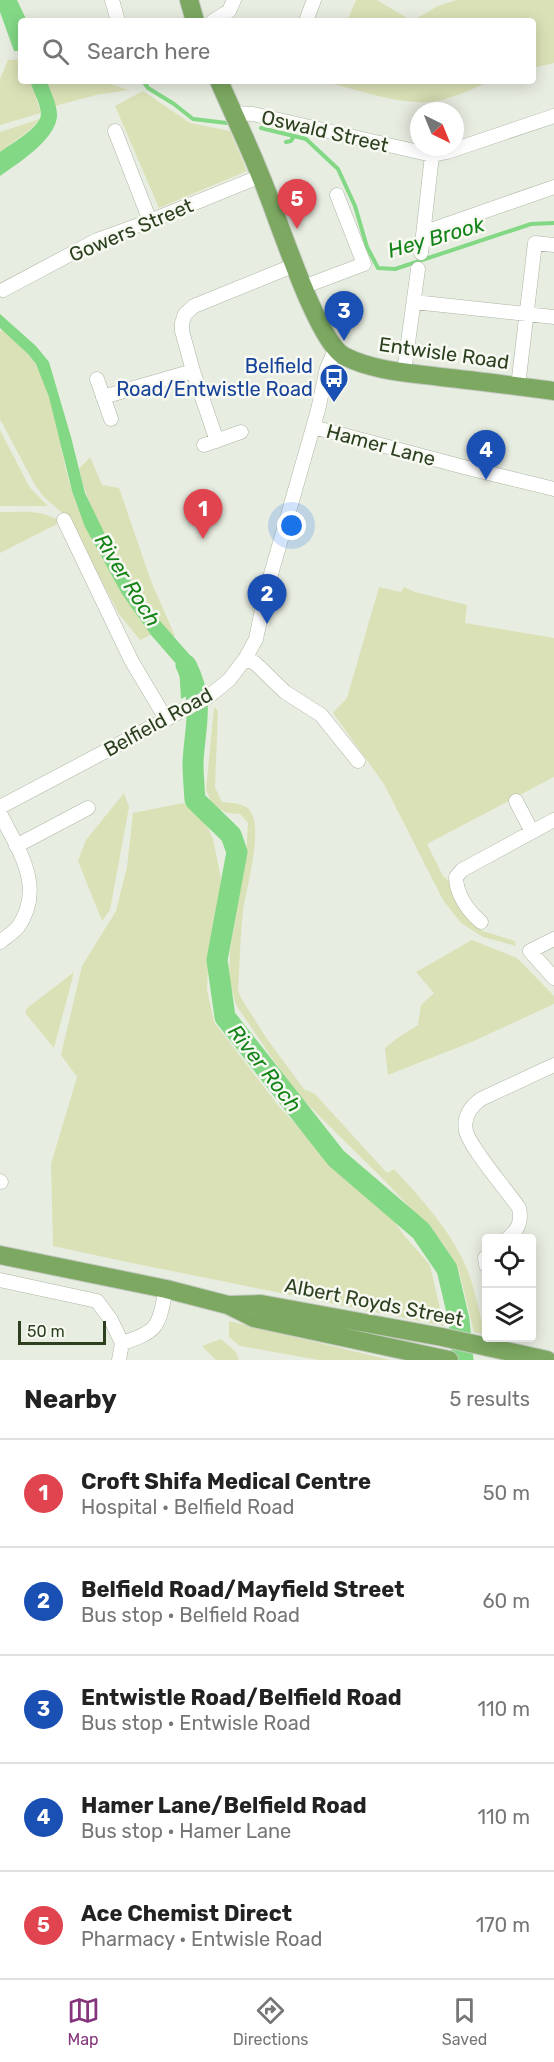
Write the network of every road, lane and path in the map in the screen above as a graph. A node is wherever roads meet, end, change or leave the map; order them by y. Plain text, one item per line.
1 (112, 0) edge
2 (189, 0) edge
3 (234, 0) edge
4 (314, 0) edge
5 (117, 18) edge
6 (194, 18) edge
7 (218, 18) edge
8 (307, 18) edge
9 (220, 84) edge
10 (233, 113) junction
11 (553, 118) edge
12 (115, 131) dead end
13 (464, 147) edge
14 (410, 150) edge
15 (432, 156) edge
16 (261, 176) junction
17 (554, 187) edge
18 (338, 195) dead end
19 (150, 221) junction
20 (425, 232) junction
21 (554, 245) edge
22 (421, 253) dead end
23 (295, 265) junction
24 (418, 269) dead end
25 (303, 287) junction
26 (3, 290) dead end
27 (414, 302) junction
28 (526, 314) junction
29 (554, 317) edge
30 (335, 350) junction
31 (193, 371) junction
32 (404, 372) junction
33 (97, 379) dead end
34 (518, 386) junction
35 (554, 391) edge
36 (103, 398) junction
37 (111, 419) dead end
38 (313, 427) junction
39 (241, 432) dead end
40 (554, 489) edge
41 (64, 520) dead end
42 (245, 659) junction
43 (166, 719) junction
44 (358, 761) dead end
45 (516, 801) dead end
46 (0, 807) edge
47 (87, 808) dead end
48 (0, 813) edge
49 (554, 820) edge
50 (532, 832) junction
51 (16, 846) junction
52 (481, 922) dead end
53 (554, 939) edge
54 (0, 942) edge
55 (554, 978) edge
56 (554, 1065) edge
57 (513, 1234) edge
58 (0, 1255) edge
59 (0, 1280) edge
60 (166, 1289) junction
61 (228, 1305) junction
62 (122, 1343) junction
63 (119, 1360) edge
64 (449, 1360) edge
65 (547, 1360) edge

1 - 5 street
2 - 6 main road
3 - 7 street
4 - 8 street
9 - 10 main road
10 - 14 street, Oswald Street
10 - 16 main road
11 - 13 street, Oswald Street
12 - 19 street
15 - 20 street
16 - 19 street, Gowers Street
16 - 23 main road
17 - 20 street
18 - 25 street
19 - 26 street, Gowers Street
20 - 22 street
21 - 28 street
23 - 25 main road
23 - 31 street
24 - 27 street
25 - 30 main road
27 - 28 street
27 - 32 street
28 - 29 street
28 - 34 street
30 - 32 main road, Entwisle Road
30 - 38 street, Belfield Road
31 - 36 street
31 - 39 street
32 - 34 main road, Entwisle Road
33 - 36 street
34 - 35 main road, Entwisle Road
36 - 37 street
38 - 40 street, Hamer Lane
38 - 42 street, Belfield Road
41 - 43 street
42 - 43 street, Belfield Road
42 - 44 street
43 - 46 street, Belfield Road
45 - 50 street
47 - 51 street
48 - 51 street
49 - 50 street
50 - 52 street
51 - 54 street
53 - 55 street
56 - 57 street
58 - 60 main road, Albert Royds Street
59 - 62 street
60 - 61 main road, Albert Royds Street
60 - 62 street
61 - 64 main road, Albert Royds Street
61 - 65 main road, Albert Royds Street
62 - 63 street

